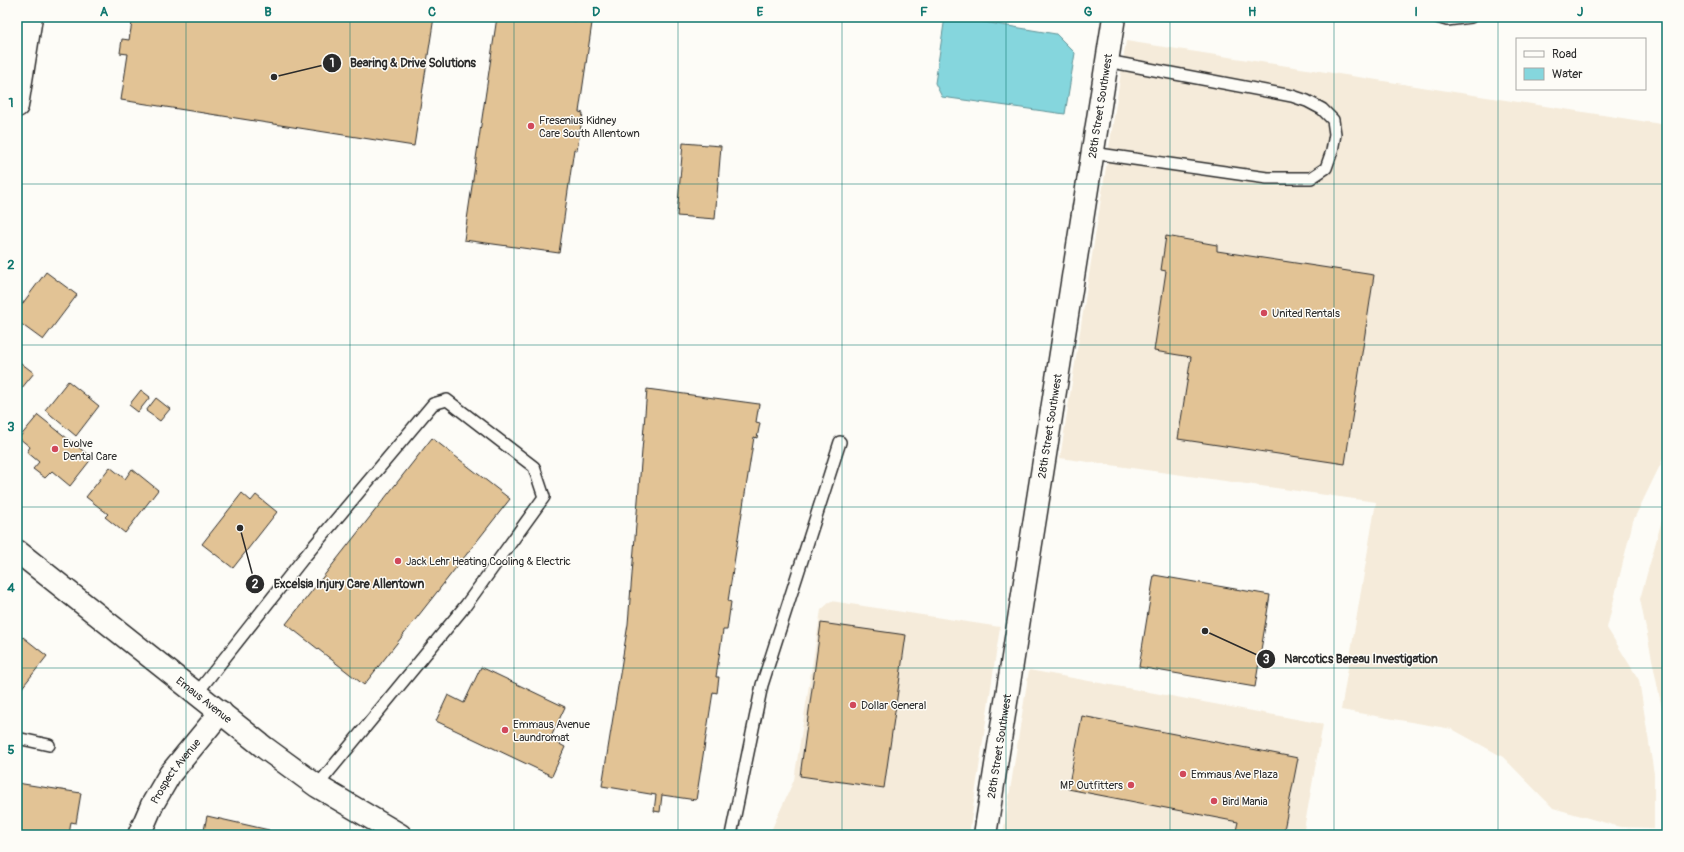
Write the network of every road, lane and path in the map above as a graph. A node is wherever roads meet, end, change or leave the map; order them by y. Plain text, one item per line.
1 (31, 17) edge
2 (1114, 17) edge
3 (1437, 17) edge
4 (1471, 17) edge
5 (1107, 61) junction
6 (17, 106) edge
7 (1092, 153) junction
8 (840, 442) dead end
9 (17, 551) edge
10 (197, 693) junction
11 (221, 712) junction
12 (17, 738) edge
13 (49, 745) dead end
14 (317, 786) junction
15 (139, 835) edge
16 (400, 835) edge
17 (731, 835) edge
18 (985, 835) edge

1 - 6 street
2 - 5 street, 28th Street Southwest
3 - 4 lane
5 - 7 street, 28th Street Southwest
5 - 7 lane
7 - 18 street, 28th Street Southwest
8 - 17 lane
9 - 10 street, Emaus Avenue
10 - 11 street, Emaus Avenue
10 - 14 lane
11 - 14 street, Emaus Avenue
11 - 15 street, Prospect Avenue
12 - 13 lane
14 - 16 street, Emaus Avenue

